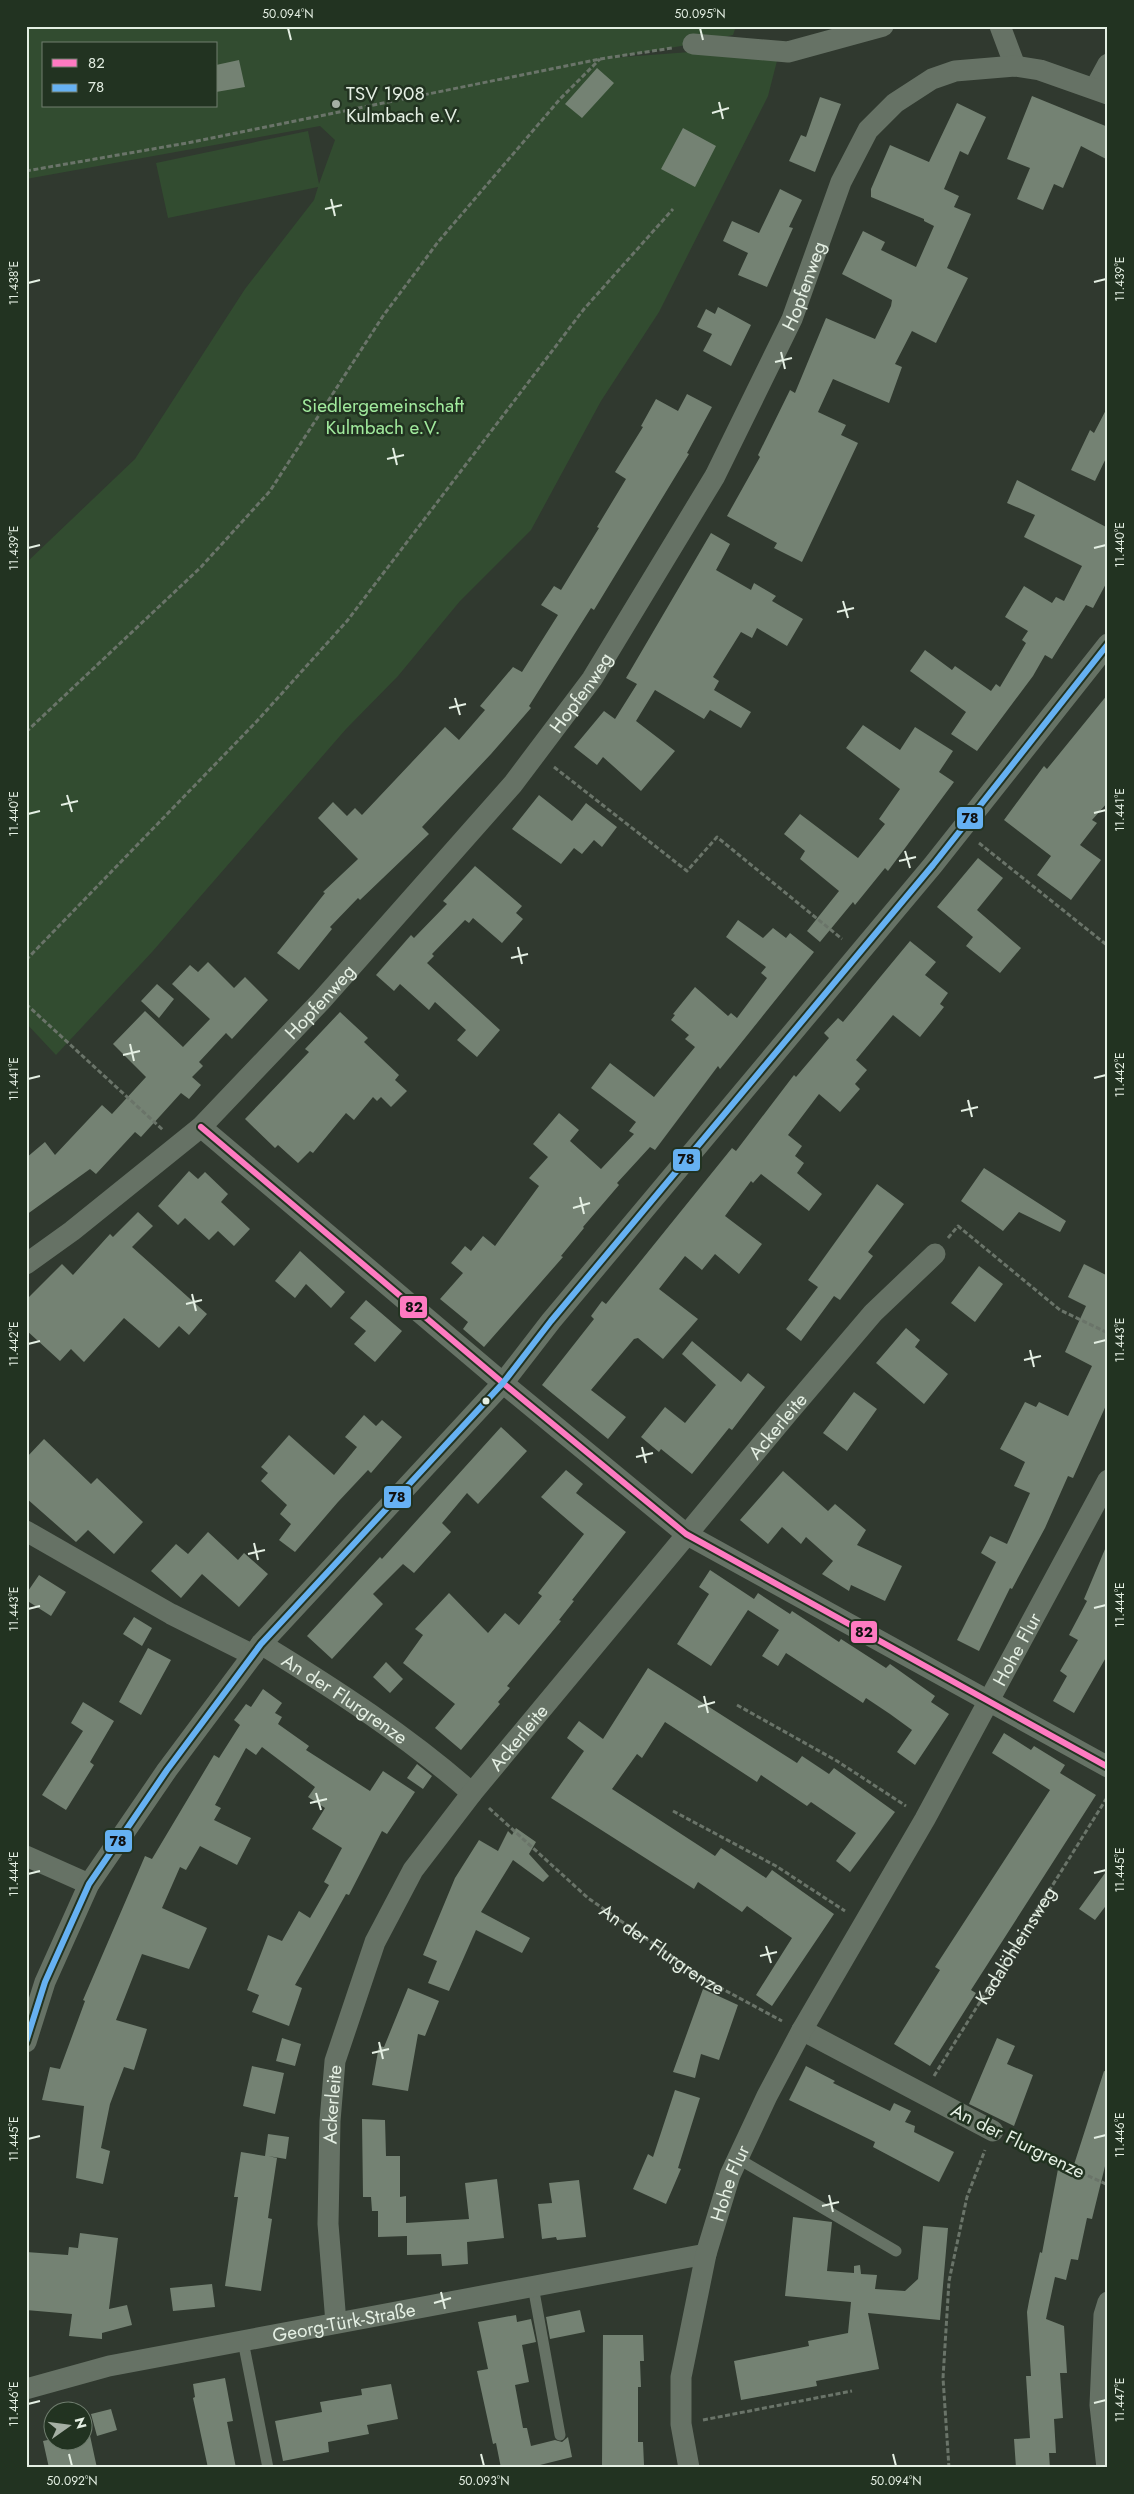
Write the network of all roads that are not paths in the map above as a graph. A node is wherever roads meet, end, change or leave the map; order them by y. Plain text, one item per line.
1 (883, 26) edge
2 (1000, 26) edge
3 (693, 44) road end
4 (1108, 64) edge
5 (1015, 66) junction
6 (1101, 91) edge
7 (1108, 644) edge
8 (201, 1127) junction
9 (935, 1254) road end
10 (26, 1264) edge
11 (503, 1383) junction
12 (1108, 1480) edge
13 (26, 1530) edge
14 (686, 1534) junction
15 (257, 1649) junction
16 (988, 1700) junction
17 (1108, 1767) edge
18 (472, 1793) junction
19 (26, 1856) edge
20 (90, 1884) junction
21 (802, 2030) junction
22 (26, 2042) edge
23 (993, 2131) road end
24 (738, 2158) junction
25 (896, 2251) dead end
26 (706, 2254) junction
27 (533, 2286) junction
28 (1108, 2302) edge
29 (336, 2323) junction
30 (243, 2341) junction
31 (26, 2389) edge
32 (1104, 2405) edge
33 (560, 2435) dead end
34 (268, 2468) edge
35 (689, 2468) edge
36 (1107, 2468) edge

1 - 3 street
2 - 5 street
4 - 6 street
5 - 6 street, Hopfenweg
5 - 8 street, Hopfenweg
7 - 11 street
8 - 10 street, Hopfenweg
8 - 11 street
9 - 14 street, Ackerleite
11 - 14 street
11 - 15 street
12 - 16 street, Hohe Flur
13 - 15 street, An der Flurgrenze
14 - 16 street
14 - 18 street, Ackerleite
15 - 18 street, An der Flurgrenze
15 - 20 street
16 - 17 street
16 - 21 street, Hohe Flur
18 - 29 street, Ackerleite
19 - 20 street
20 - 22 street
21 - 23 street, An der Flurgrenze
21 - 24 street, Hohe Flur
24 - 25 lane
24 - 26 street, Hohe Flur
26 - 27 street, Georg-Türk-Straße
26 - 35 street, Hohe Flur
27 - 29 street, Georg-Türk-Straße
27 - 33 lane
28 - 32 street
29 - 30 street, Georg-Türk-Straße
30 - 31 street, Georg-Türk-Straße
30 - 34 lane
32 - 36 street

